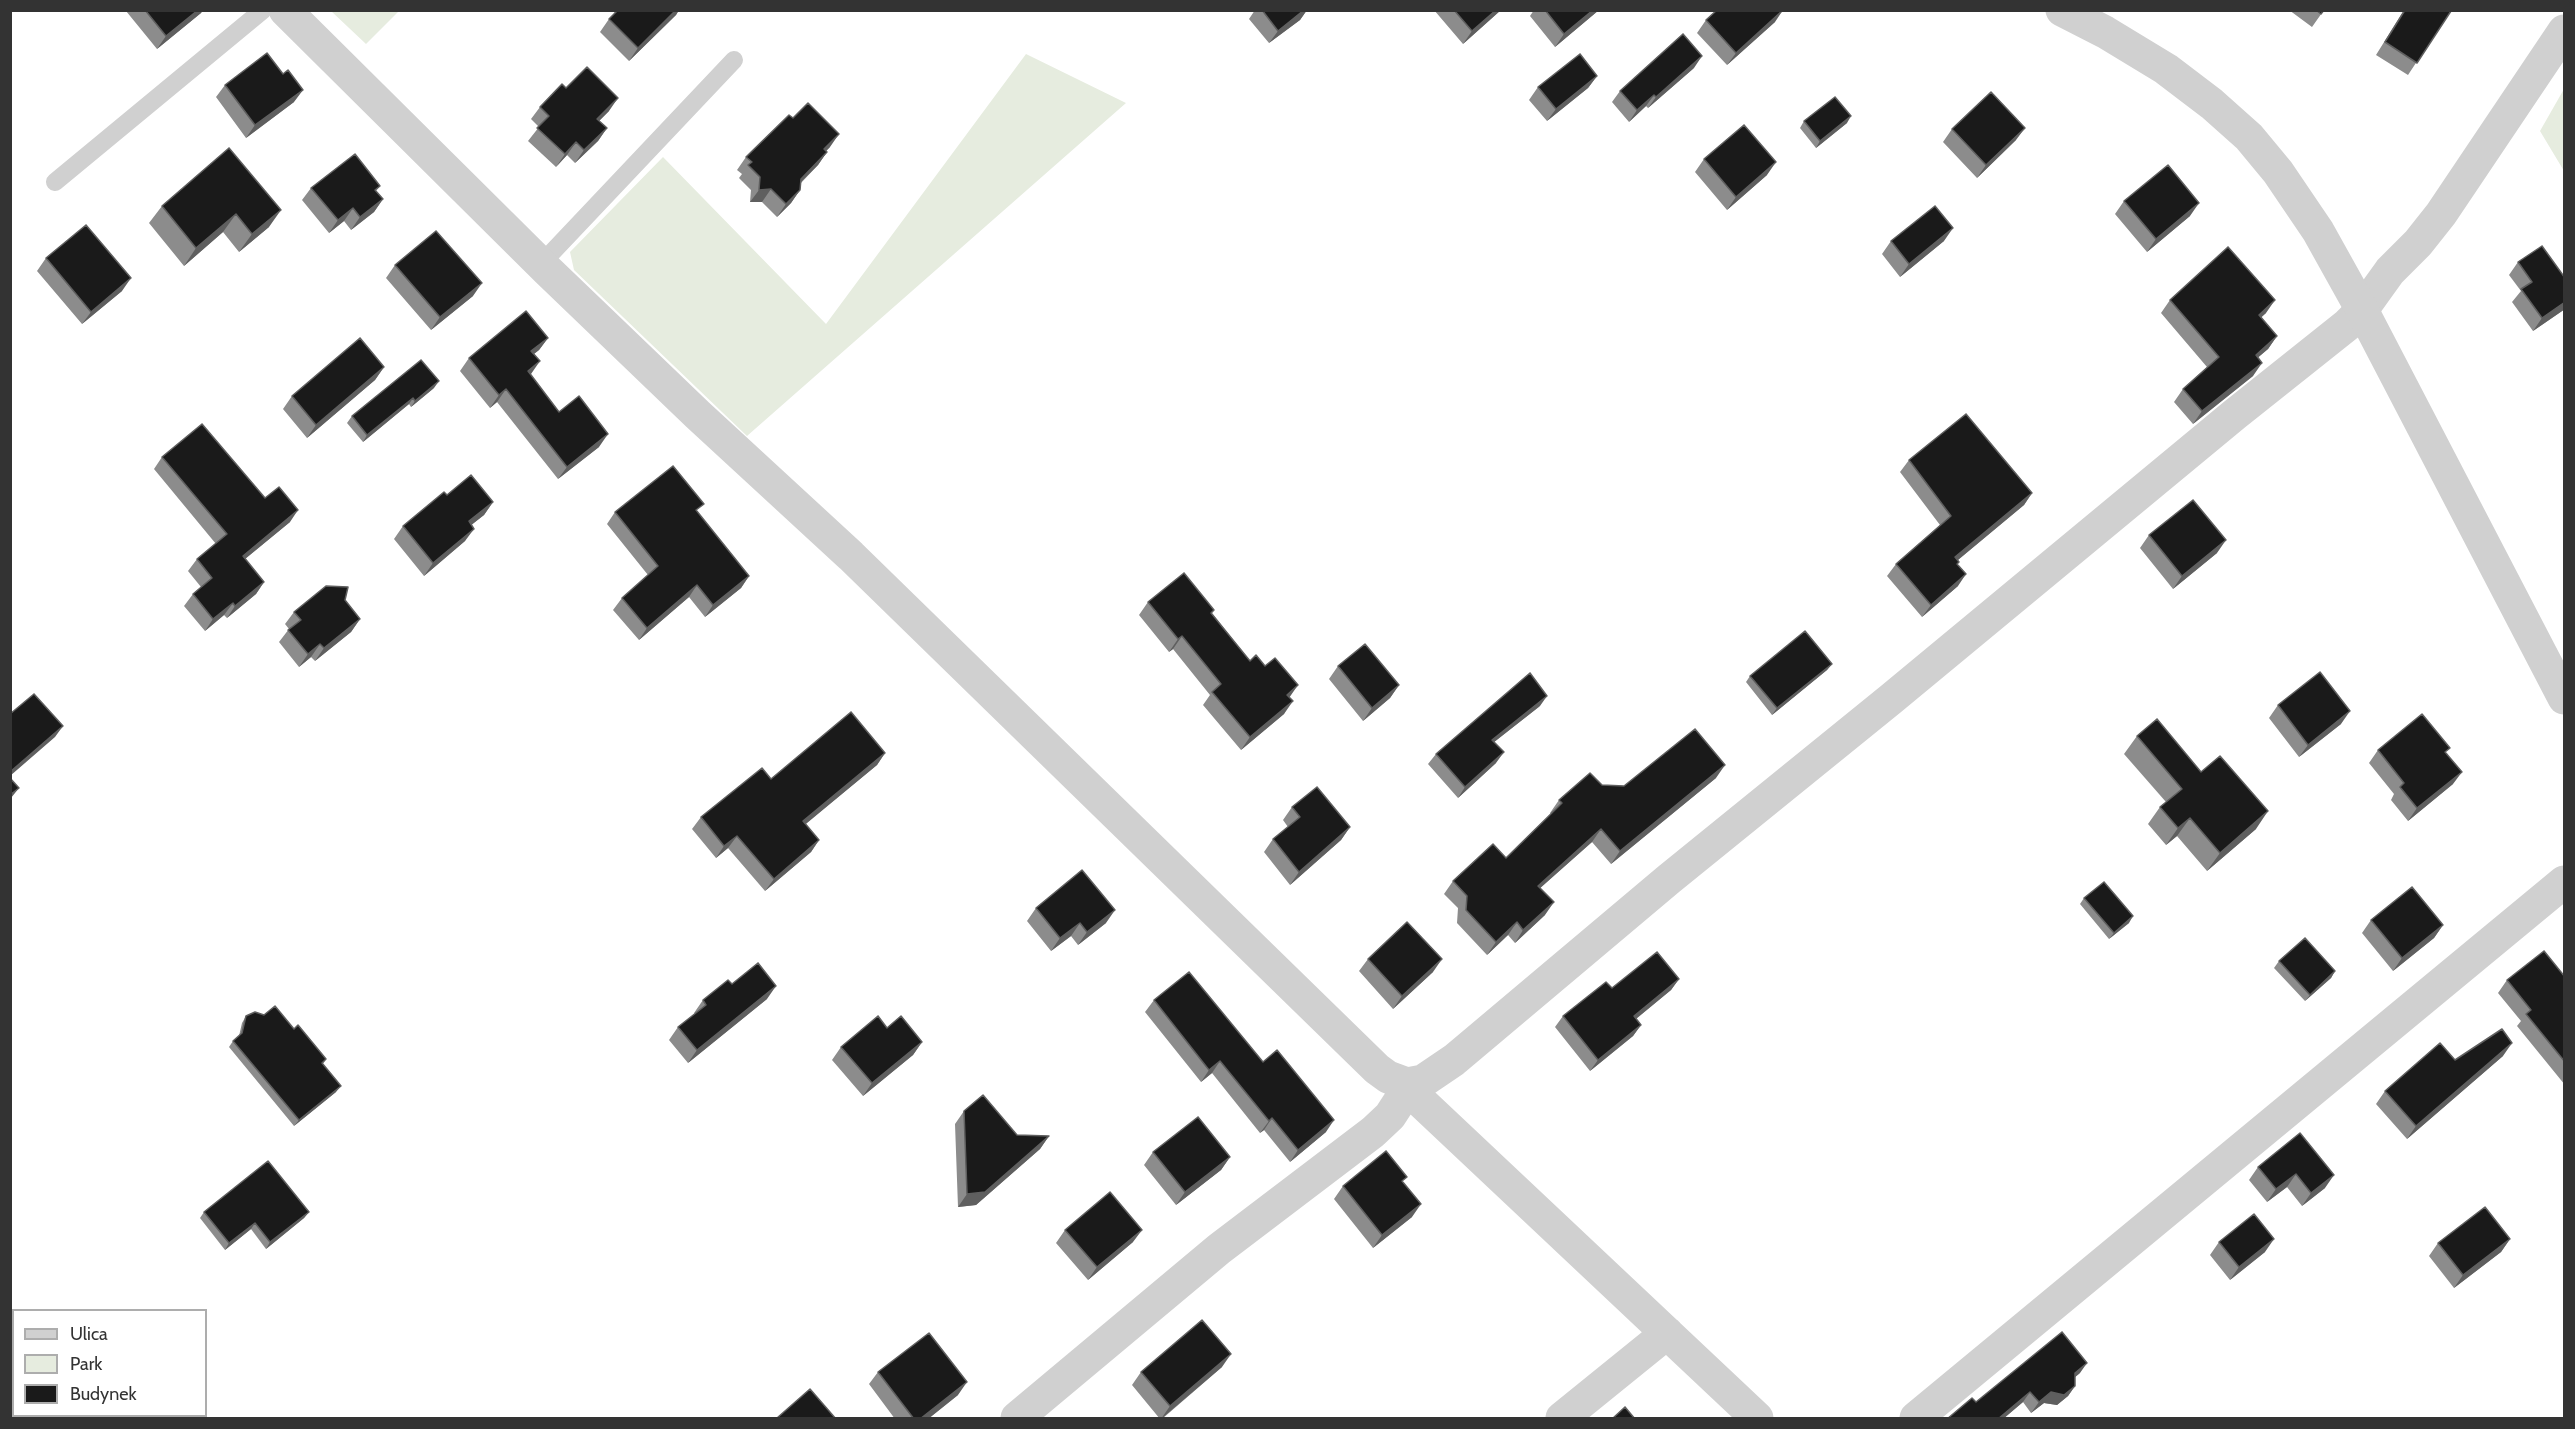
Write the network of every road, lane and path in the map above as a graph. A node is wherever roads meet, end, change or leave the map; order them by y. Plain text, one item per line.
1 (263, 10) edge
2 (285, 10) edge
3 (2062, 10) edge
4 (2565, 31) edge
5 (734, 60) dead end
6 (55, 182) dead end
7 (541, 264) junction
8 (2362, 310) junction
9 (2565, 698) edge
10 (2565, 882) edge
11 (1407, 1084) junction
12 (1667, 1333) junction
13 (1017, 1419) edge
14 (1562, 1419) edge
15 (1757, 1419) edge
16 (1916, 1419) edge

1 - 6 lane
2 - 7 street
3 - 8 street
4 - 8 street
5 - 7 lane
7 - 11 street
8 - 9 street
8 - 11 street
10 - 16 street
11 - 12 street
11 - 13 street
12 - 14 street
12 - 15 street

